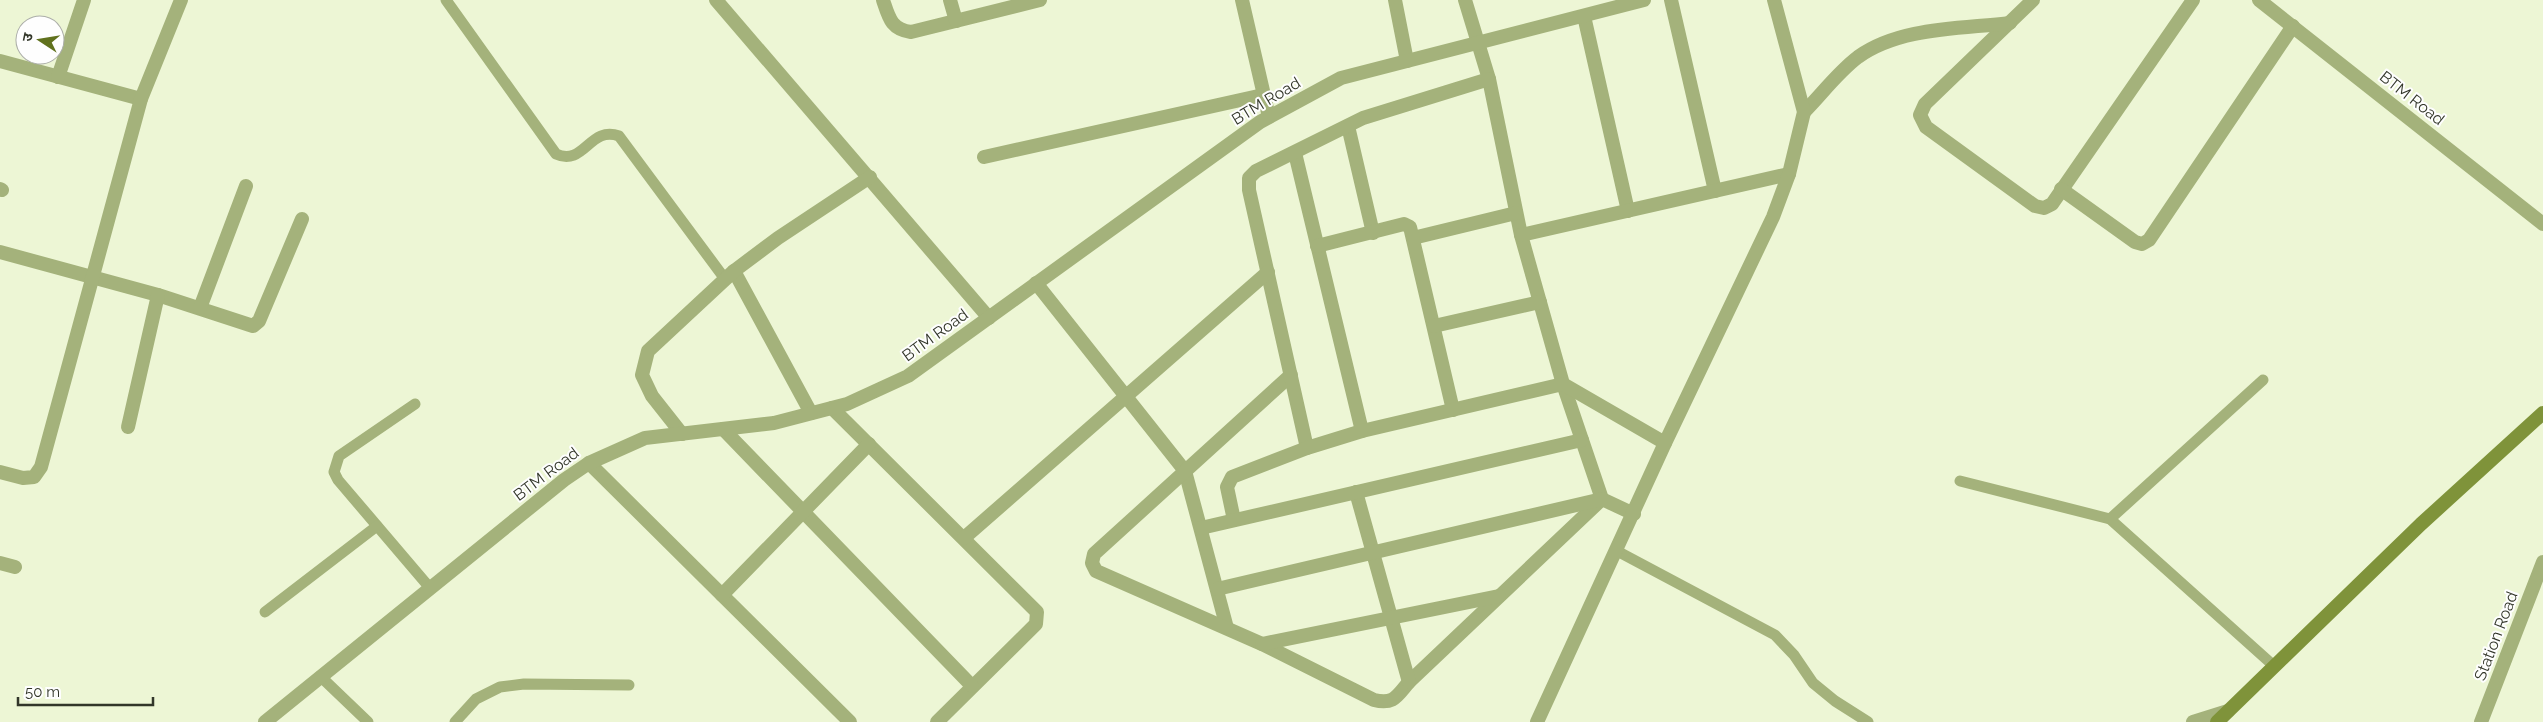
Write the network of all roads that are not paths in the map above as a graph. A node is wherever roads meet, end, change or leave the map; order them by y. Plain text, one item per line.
1 (84, 0) edge
2 (180, 0) edge
3 (446, 0) edge
4 (716, 0) edge
5 (883, 0) edge
6 (950, 0) edge
7 (1040, 0) edge
8 (1242, 0) edge
9 (1395, 0) edge
10 (1465, 0) edge
11 (1644, 0) edge
12 (1671, 0) edge
13 (1774, 0) edge
14 (2033, 0) edge
15 (2193, 0) edge
16 (2259, 0) edge
17 (1584, 16) junction
18 (956, 21) junction
19 (2010, 23) junction
20 (2293, 26) junction
21 (1477, 42) junction
22 (1408, 60) junction
23 (0, 61) edge
24 (58, 77) junction
25 (1489, 79) junction
26 (1263, 95) junction
27 (141, 99) junction
28 (1804, 112) junction
29 (1269, 117) junction
30 (1348, 126) junction
31 (1295, 153) junction
32 (984, 157) dead end
33 (1789, 174) junction
34 (870, 177) junction
35 (246, 186) dead end
36 (2061, 189) junction
37 (1715, 191) junction
38 (1628, 211) junction
39 (1516, 213) junction
40 (302, 219) dead end
41 (2543, 224) edge
42 (1373, 233) junction
43 (1521, 235) junction
44 (1413, 238) junction
45 (1317, 246) junction
46 (0, 252) edge
47 (1268, 272) junction
48 (730, 275) junction
49 (94, 277) junction
50 (1036, 284) junction
51 (158, 295) junction
52 (1540, 302) junction
53 (200, 308) junction
54 (989, 318) junction
55 (1434, 326) junction
56 (1291, 375) junction
57 (2263, 380) dead end
58 (1563, 384) junction
59 (1126, 396) junction
60 (414, 404) dead end
61 (832, 408) junction
62 (1453, 410) junction
63 (811, 413) junction
64 (2543, 413) edge
65 (128, 427) dead end
66 (723, 429) junction
67 (1362, 431) junction
68 (682, 434) junction
69 (1582, 440) junction
70 (1666, 443) junction
71 (869, 444) junction
72 (1307, 448) junction
73 (589, 463) junction
74 (1186, 471) junction
75 (0, 472) edge
76 (1960, 481) dead end
77 (1356, 492) junction
78 (1602, 499) junction
79 (803, 512) junction
80 (1634, 514) junction
81 (2110, 519) junction
82 (1234, 520) junction
83 (377, 526) junction
84 (1201, 528) junction
85 (964, 538) junction
86 (1617, 551) junction
87 (1373, 552) junction
88 (2543, 562) edge
89 (0, 563) edge
90 (15, 567) dead end
91 (430, 588) junction
92 (1217, 589) junction
93 (722, 595) junction
94 (1500, 596) junction
95 (265, 612) dead end
96 (1391, 617) junction
97 (1227, 628) junction
98 (1262, 644) junction
99 (2274, 666) junction
100 (320, 676) junction
101 (1409, 682) junction
102 (629, 685) dead end
103 (972, 686) junction
104 (2225, 717) edge
105 (265, 722) edge
106 (368, 722) edge
107 (455, 722) edge
108 (850, 722) edge
109 (937, 722) edge
110 (1537, 722) edge
111 (1868, 722) edge
112 (2193, 722) edge
113 (2217, 722) edge
114 (2481, 722) edge

1 - 24 street
2 - 27 street
3 - 48 lane
4 - 34 street
5 - 18 street
6 - 18 street
7 - 18 street
8 - 26 street
9 - 22 street
10 - 21 street
11 - 17 street, BTM Road
12 - 37 street
13 - 28 street
14 - 19 street
15 - 36 street
16 - 20 street, BTM Road
17 - 21 street, BTM Road
17 - 38 street
19 - 28 street
19 - 36 street
20 - 36 street
20 - 41 street, BTM Road
21 - 22 street, BTM Road
21 - 25 street
22 - 29 street, BTM Road
23 - 24 street
24 - 27 street
25 - 30 street
25 - 39 street
26 - 29 street
26 - 32 street
27 - 49 street
28 - 33 street
29 - 50 street, BTM Road
30 - 31 street
30 - 42 street
31 - 45 street
31 - 47 street
33 - 37 street
33 - 70 street
34 - 48 street
34 - 54 street
35 - 53 street
37 - 38 street
38 - 43 street
39 - 43 street
39 - 44 street
40 - 53 street
42 - 44 street
42 - 45 street
43 - 52 street
44 - 55 street
45 - 67 street
46 - 49 street
47 - 56 street
47 - 59 street
48 - 63 street
48 - 68 street
49 - 51 street
49 - 75 street
50 - 54 street, BTM Road
50 - 59 street
51 - 53 street
51 - 65 street
52 - 55 street
52 - 58 street
54 - 61 street, BTM Road
55 - 62 street
56 - 72 street
56 - 74 street
57 - 81 lane
58 - 62 street
58 - 69 street
58 - 70 street
59 - 74 street
59 - 85 street
60 - 83 lane
61 - 63 street, BTM Road
61 - 71 street
62 - 67 street
63 - 66 street, BTM Road
64 - 99 main road
66 - 68 street, BTM Road
66 - 79 street
67 - 72 street
68 - 73 street, BTM Road
69 - 77 street
69 - 78 street
70 - 80 street
71 - 79 street
71 - 85 street
72 - 82 street
73 - 91 street, BTM Road
73 - 93 street
74 - 84 street
74 - 97 street
76 - 81 lane
77 - 82 street
77 - 87 street
78 - 80 street
78 - 87 street
78 - 94 street
79 - 93 street
79 - 103 street
80 - 86 street
81 - 99 lane
82 - 84 street
83 - 91 lane
83 - 95 lane
84 - 92 street
85 - 103 street
86 - 110 street
86 - 111 lane
87 - 92 street
87 - 96 street
88 - 114 street, Station Road
89 - 90 street
91 - 100 street, BTM Road
92 - 97 street
93 - 108 street
94 - 96 street
94 - 101 street
96 - 98 street
96 - 101 street
97 - 98 street
98 - 101 street
99 - 104 main road
100 - 105 street, BTM Road
100 - 106 lane
102 - 107 lane
103 - 109 street
104 - 112 street
104 - 113 main road

